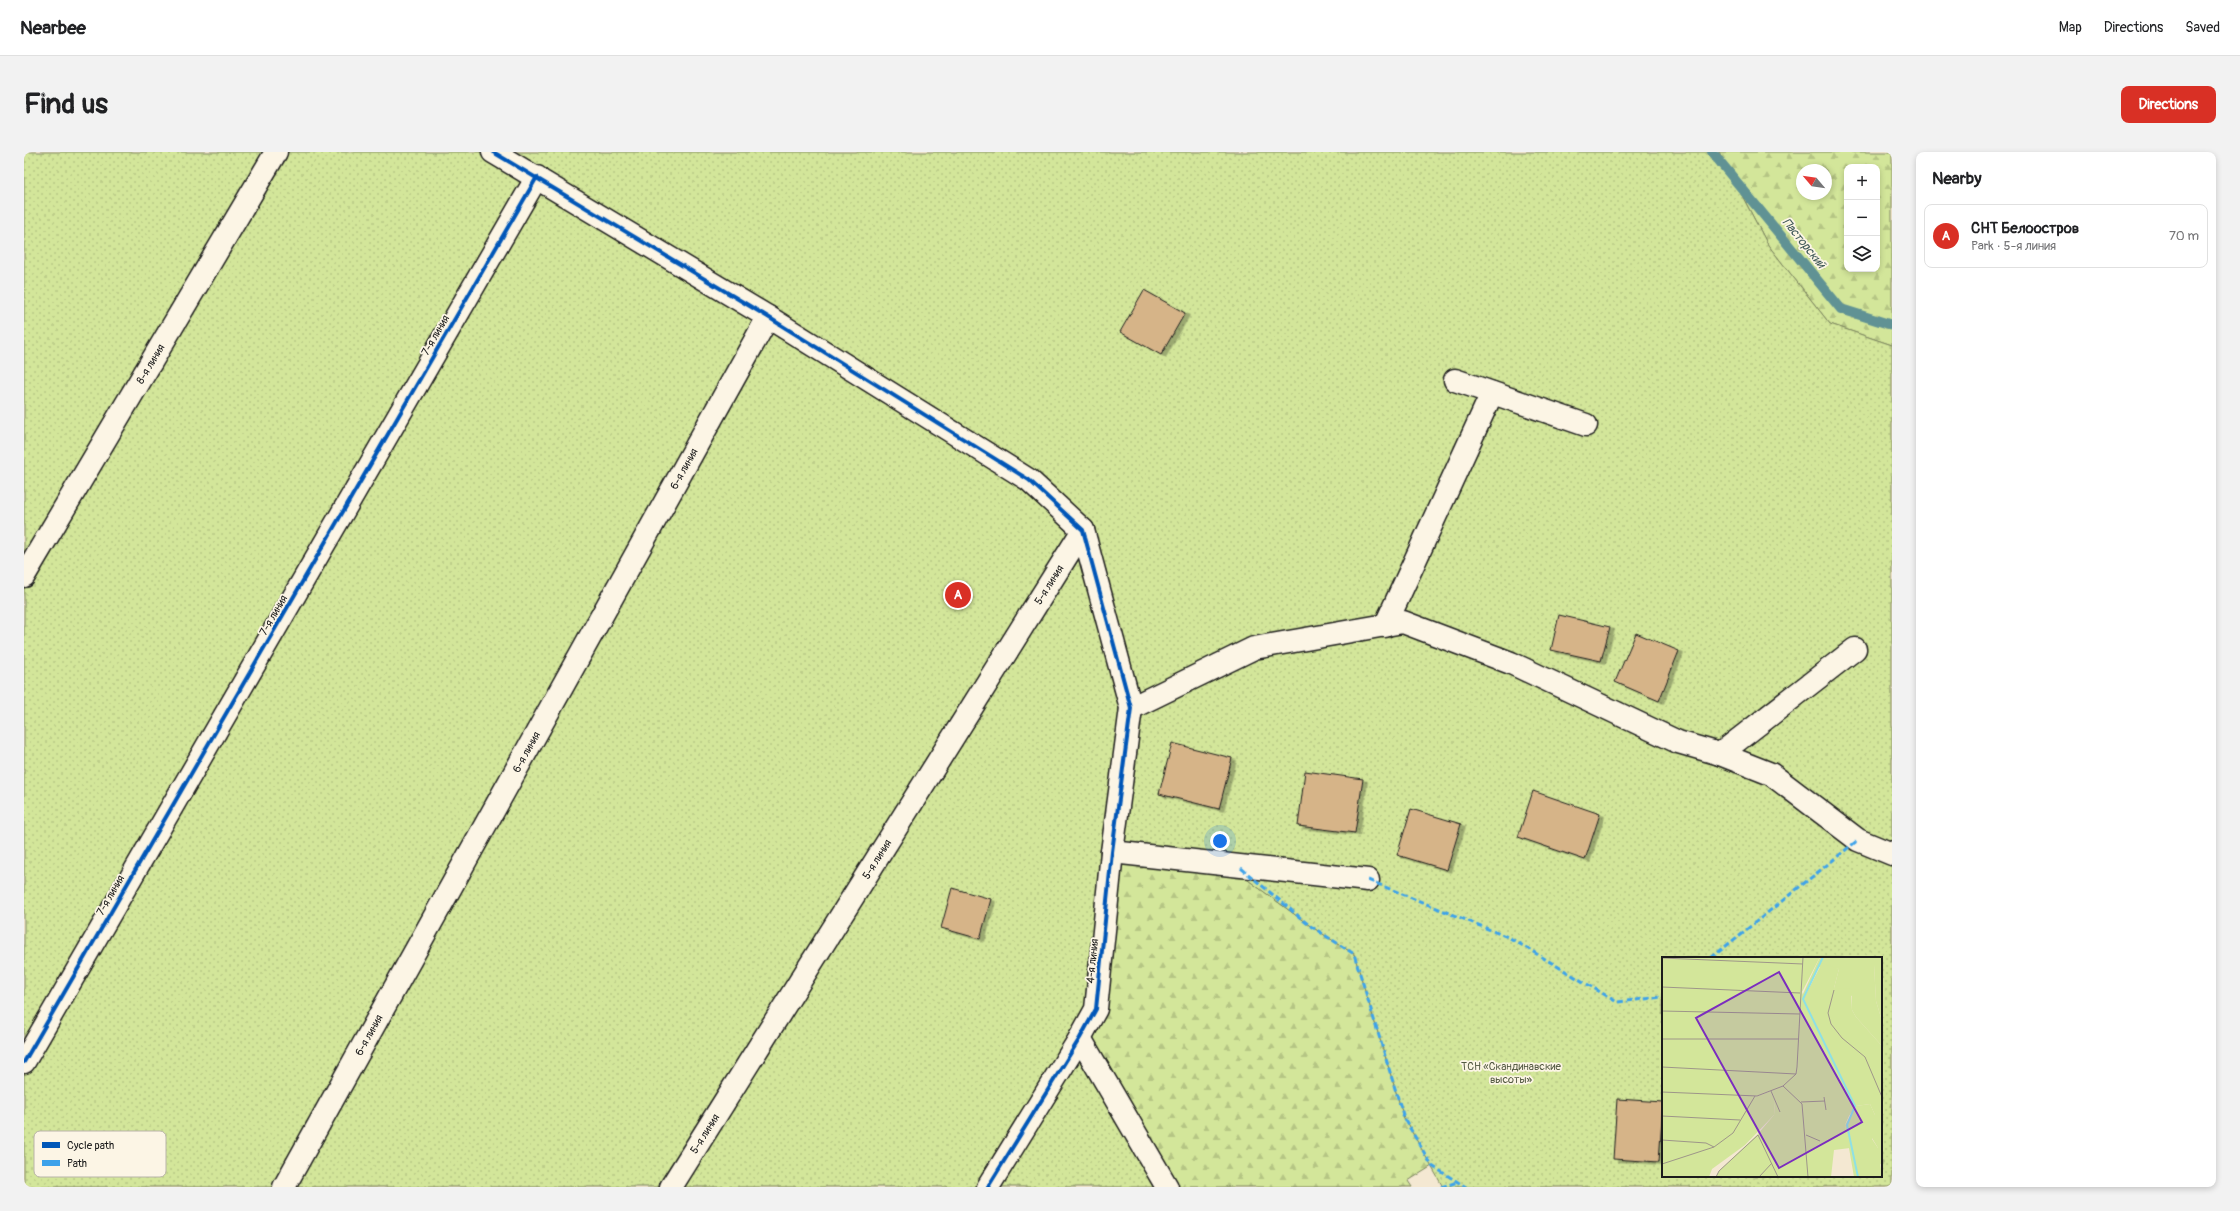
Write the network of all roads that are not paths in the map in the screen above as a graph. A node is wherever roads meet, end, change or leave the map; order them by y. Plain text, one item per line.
1 (276, 152) edge
2 (493, 152) edge
3 (537, 177) junction
4 (768, 317) junction
5 (1455, 380) dead end
6 (1492, 393) junction
7 (1586, 425) dead end
8 (1082, 530) junction
9 (24, 576) edge
10 (1385, 626) junction
11 (1855, 649) dead end
12 (1131, 708) junction
13 (1720, 754) junction
14 (1112, 852) junction
15 (1892, 854) edge
16 (1368, 880) dead end
17 (1080, 1038) junction
18 (24, 1062) edge
19 (284, 1187) edge
20 (671, 1187) edge
21 (988, 1187) edge
22 (1167, 1187) edge

1 - 9 street, 8-я линия
2 - 3 street
3 - 4 street
3 - 18 street, 7-я линия
4 - 8 street
4 - 19 street, 6-я линия
5 - 6 street
6 - 7 street
6 - 10 street
8 - 12 street
8 - 20 street, 5-я линия
10 - 12 street
10 - 13 street
11 - 13 street
12 - 14 street, 4-я линия
13 - 15 street
14 - 16 street
14 - 17 street, 4-я линия
17 - 21 street, 4-я линия
17 - 22 street

